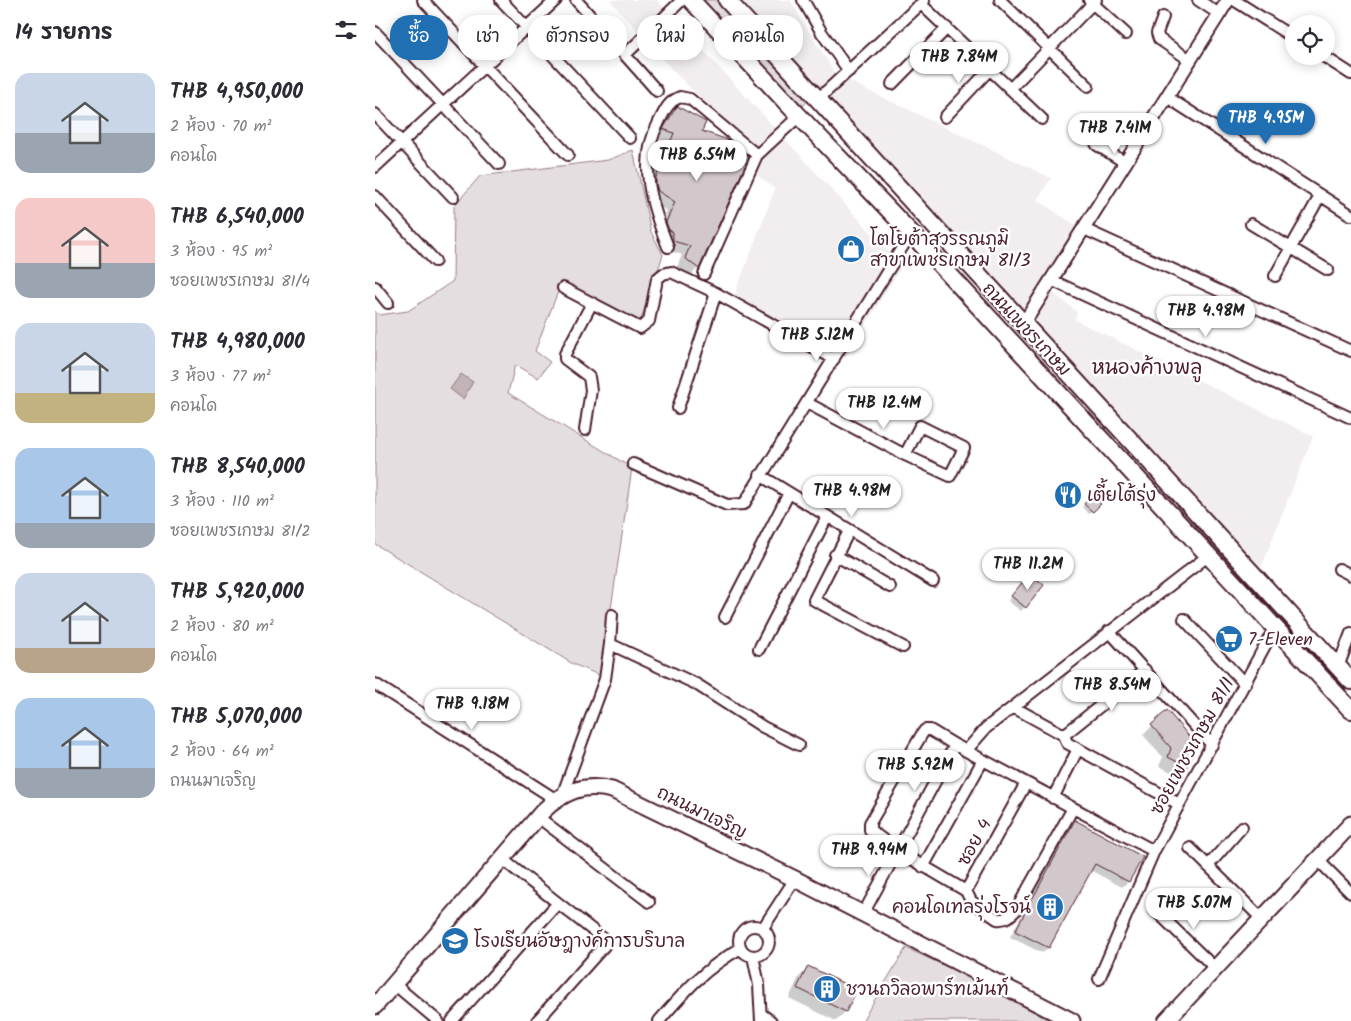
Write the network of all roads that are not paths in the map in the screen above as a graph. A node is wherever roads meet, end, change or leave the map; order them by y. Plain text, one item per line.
1 (423, 0) edge
2 (501, 0) edge
3 (556, 0) edge
4 (576, 0) edge
5 (682, 0) edge
6 (691, 0) edge
7 (727, 0) edge
8 (803, 0) edge
9 (1000, 0) edge
10 (1197, 0) edge
11 (1228, 0) edge
12 (1234, 0) edge
13 (1093, 1) edge
14 (923, 2) edge
15 (1219, 14) junction
16 (589, 15) edge
17 (1163, 18) dead end
18 (526, 28) junction
19 (947, 28) junction
20 (375, 32) edge
21 (1285, 32) edge
22 (1126, 34) dead end
23 (1049, 48) junction
24 (627, 53) edge
25 (627, 57) edge
26 (1190, 60) junction
27 (1335, 64) edge
28 (484, 66) junction
29 (991, 69) junction
30 (849, 71) junction
31 (1351, 74) edge
32 (892, 84) dead end
33 (1088, 86) dead end
34 (1010, 89) junction
35 (657, 91) dead end
36 (1167, 97) junction
37 (818, 99) junction
38 (443, 105) junction
39 (375, 114) edge
40 (799, 116) junction
41 (945, 116) dead end
42 (1042, 119) dead end
43 (1097, 130) dead end
44 (630, 138) dead end
45 (402, 142) junction
46 (568, 155) dead end
47 (757, 155) junction
48 (1126, 163) junction
49 (499, 164) dead end
50 (375, 167) edge
51 (375, 196) edge
52 (1320, 196) junction
53 (453, 197) dead end
54 (1351, 215) edge
55 (1251, 224) dead end
56 (1084, 229) junction
57 (911, 232) junction
58 (1290, 246) junction
59 (667, 247) dead end
60 (435, 261) dead end
61 (1328, 270) dead end
62 (704, 274) dead end
63 (1275, 276) dead end
64 (1051, 280) junction
65 (375, 287) edge
66 (563, 288) dead end
67 (716, 293) junction
68 (389, 303) dead end
69 (591, 303) junction
70 (1025, 324) junction
71 (1351, 351) edge
72 (834, 359) junction
73 (807, 403) junction
74 (678, 408) dead end
75 (1351, 418) edge
76 (585, 430) dead end
77 (905, 455) junction
78 (633, 464) dead end
79 (760, 475) junction
80 (789, 493) junction
81 (827, 517) junction
82 (849, 531) junction
83 (1209, 555) junction
84 (835, 556) junction
85 (1339, 569) dead end
86 (1351, 574) edge
87 (933, 581) dead end
88 (889, 587) dead end
89 (612, 615) dead end
90 (725, 616) dead end
91 (1184, 619) dead end
92 (1275, 627) junction
93 (1109, 631) junction
94 (1351, 634) edge
95 (610, 644) junction
96 (903, 647) dead end
97 (759, 650) dead end
98 (1338, 667) junction
99 (1145, 670) junction
100 (1351, 681) edge
101 (375, 684) edge
102 (1245, 684) junction
103 (1013, 707) junction
104 (1351, 710) edge
105 (1064, 735) junction
106 (799, 745) dead end
107 (955, 745) junction
108 (1212, 745) junction
109 (1078, 749) junction
110 (966, 751) junction
111 (983, 760) junction
112 (1026, 783) junction
113 (559, 797) junction
114 (1053, 798) junction
115 (1179, 804) junction
116 (1073, 808) junction
117 (538, 817) junction
118 (1351, 824) edge
119 (1242, 827) dead end
120 (1189, 848) dead end
121 (898, 851) junction
122 (1154, 851) junction
123 (502, 859) junction
124 (1317, 859) junction
125 (1208, 866) junction
126 (923, 867) junction
127 (795, 879) junction
128 (966, 890) junction
129 (1351, 893) edge
130 (649, 902) dead end
131 (557, 903) junction
132 (1155, 910) dead end
133 (863, 914) junction
134 (1262, 919) junction
135 (763, 928) junction
136 (741, 948) junction
137 (753, 956) junction
138 (1215, 968) junction
139 (1099, 979) dead end
140 (394, 984) junction
141 (377, 999) edge
142 (761, 1017) edge
143 (438, 1021) edge
144 (452, 1021) edge
145 (537, 1021) edge
146 (659, 1021) edge
147 (771, 1021) edge
148 (1072, 1021) edge
149 (1166, 1021) edge

1 - 28 street
2 - 18 street
3 - 18 street
4 - 16 street
5 - 24 street
6 - 40 main road, ถนนเพชรเกษม
7 - 37 main road, ถนนเพชรเกษม
8 - 30 street
9 - 23 street
10 - 15 street
11 - 15 street
12 - 21 street
13 - 22 street
13 - 23 street
14 - 19 street
14 - 30 street
15 - 26 street
17 - 26 street
18 - 28 street
18 - 44 street
19 - 29 street
19 - 32 street
20 - 38 street
23 - 33 street
23 - 34 street
25 - 35 street
26 - 36 street
27 - 31 street
28 - 38 street
28 - 46 street
29 - 34 street
29 - 41 street
30 - 37 street
34 - 42 street
36 - 48 street
36 - 52 street
37 - 40 main road
37 - 70 main road, ถนนเพชรเกษม
38 - 45 street
38 - 49 street
39 - 45 street
40 - 47 street
40 - 57 main road, ถนนเพชรเกษม
43 - 48 street
45 - 50 street
45 - 53 street
47 - 59 street
47 - 62 street
48 - 56 street
51 - 60 street
52 - 54 street
52 - 58 street
55 - 58 street
56 - 64 street
56 - 71 street
57 - 72 street
57 - 83 main road, ถนนเพชรเกษม
58 - 61 street
58 - 63 street
64 - 70 street
64 - 75 street
65 - 68 street
66 - 69 street
67 - 69 street
67 - 72 street
67 - 74 street
69 - 76 street
70 - 98 main road, ถนนเพชรเกษม
72 - 73 street
73 - 77 street
73 - 79 street
77 - 77 street
78 - 79 street
79 - 80 street
80 - 81 street
80 - 90 street
81 - 82 street
81 - 97 street
82 - 84 street
82 - 87 street
83 - 92 main road, ถนนเพชรเกษม
83 - 93 street
84 - 88 street
84 - 96 street
85 - 86 street
89 - 95 street
91 - 102 street
92 - 102 street, ซอยเพชรเกษม 81/1
92 - 104 main road, ถนนเพชรเกษม
93 - 99 street
93 - 103 street
94 - 98 street
95 - 106 street
95 - 113 street
98 - 100 main road, ถนนเพชรเกษม
99 - 105 street
99 - 108 street
101 - 113 street
102 - 108 street, ซอยเพชรเกษม 81/1
103 - 105 street
103 - 110 street
105 - 109 street
107 - 110 street
107 - 121 street
107 - 121 street
108 - 115 street, ซอยเพชรเกษม 81/1
109 - 114 street
109 - 115 street
110 - 111 street
111 - 112 street
111 - 126 street
112 - 114 street
112 - 128 street, ซอย 4
113 - 117 main road, ถนนมาเจริญ
113 - 127 main road, ถนนมาเจริญ
114 - 116 street
115 - 122 street, ซอยเพชรเกษม 81/1
116 - 122 street
116 - 128 street
117 - 123 main road, ถนนมาเจริญ
117 - 130 street
118 - 124 main road
119 - 125 street
120 - 125 street
121 - 126 street
121 - 133 street
122 - 139 street, ซอยเพชรเกษม 81/1
123 - 131 street
123 - 140 main road, ถนนมาเจริญ
124 - 129 street
124 - 134 main road
125 - 134 street
126 - 128 street
127 - 133 main road, ถนนมาเจริญ
127 - 135 street
131 - 144 street
131 - 145 street
132 - 138 street
133 - 148 main road, ถนนมาเจริญ
134 - 138 main road
135 - 136 street
135 - 137 street
136 - 137 street
136 - 146 street
137 - 142 street
138 - 149 main road
140 - 141 main road, ถนนมาเจริญ
140 - 143 street
142 - 147 street

